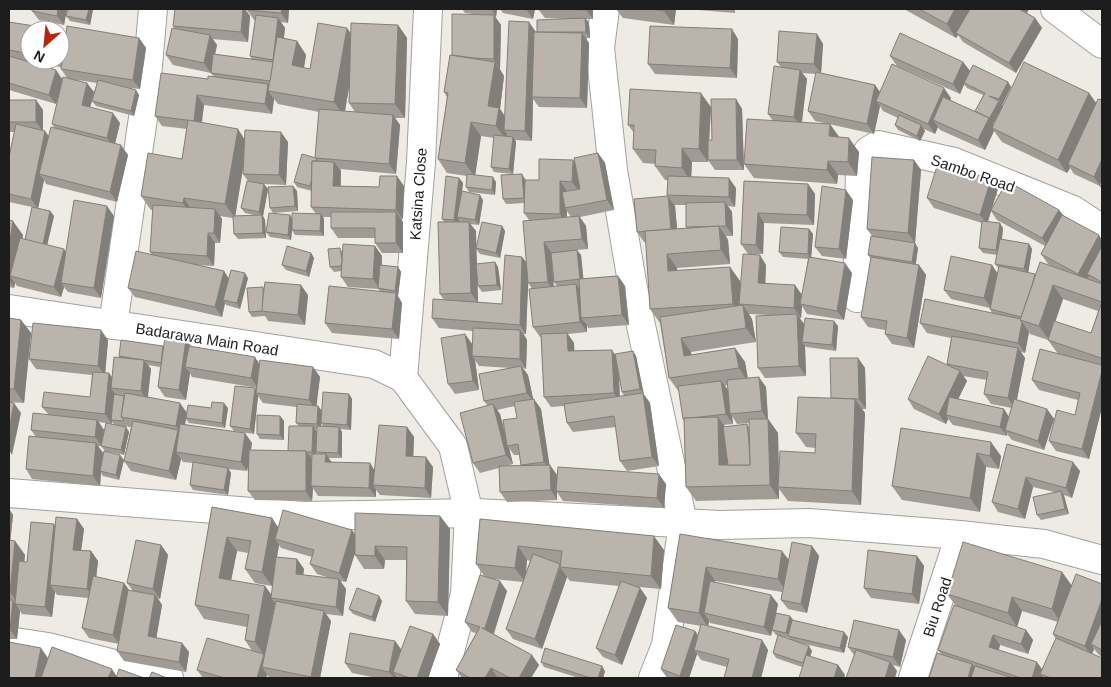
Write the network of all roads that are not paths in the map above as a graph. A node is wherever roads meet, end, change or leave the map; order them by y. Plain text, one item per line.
1 (153, 9) edge
2 (428, 9) edge
3 (605, 9) edge
4 (1055, 9) edge
5 (1102, 44) edge
6 (1102, 229) edge
7 (857, 298) dead end
8 (9, 309) edge
9 (113, 325) junction
10 (402, 378) junction
11 (9, 493) edge
12 (469, 514) junction
13 (683, 523) junction
14 (960, 535) junction
15 (1102, 560) edge
16 (9, 641) edge
17 (169, 678) edge
18 (443, 678) edge
19 (653, 678) edge
20 (913, 678) edge

1 - 9 street
2 - 10 street, Katsina Close
3 - 13 street
4 - 5 street
6 - 7 street, Sambo Road
8 - 9 street, Badarawa Main Road
9 - 10 street, Badarawa Main Road
10 - 12 street
11 - 12 street
12 - 13 street
12 - 18 street
13 - 14 street
13 - 19 street
14 - 15 street
14 - 20 street, Biu Road
16 - 17 street

